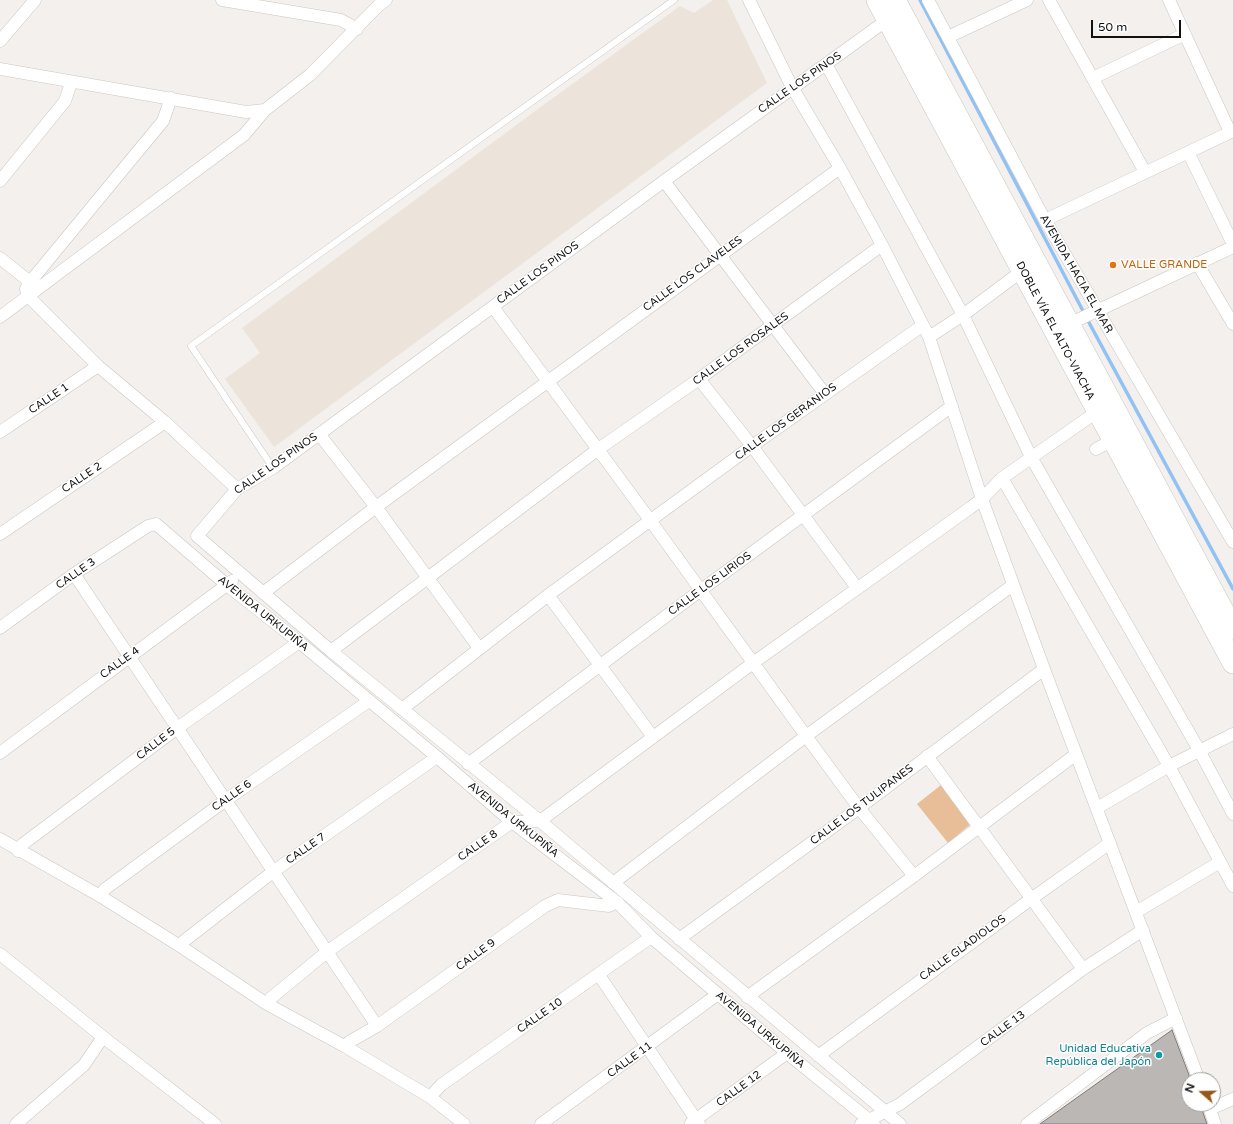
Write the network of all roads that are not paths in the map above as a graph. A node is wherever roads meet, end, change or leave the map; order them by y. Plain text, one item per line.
1 (35, 0) edge
2 (222, 0) edge
3 (386, 0) edge
4 (674, 0) edge
5 (749, 0) edge
6 (877, 0) edge
7 (895, 0) edge
8 (928, 0) edge
9 (1027, 0) edge
10 (1050, 0) edge
11 (1169, 0) edge
12 (887, 20) junction
13 (357, 29) junction
14 (1185, 34) junction
15 (948, 37) junction
16 (0, 41) edge
17 (826, 64) junction
18 (0, 69) edge
19 (1093, 78) junction
20 (71, 83) junction
21 (792, 88) junction
22 (171, 98) junction
23 (265, 110) junction
24 (1232, 131) edge
25 (1188, 152) junction
26 (840, 168) junction
27 (1145, 172) junction
28 (0, 181) edge
29 (664, 181) junction
30 (1045, 220) junction
31 (882, 245) junction
32 (1233, 245) edge
33 (720, 254) junction
34 (0, 258) edge
35 (1197, 263) junction
36 (1022, 271) junction
37 (30, 282) junction
38 (28, 296) junction
39 (493, 307) junction
40 (1092, 313) junction
41 (963, 315) junction
42 (0, 317) edge
43 (1072, 323) junction
44 (1233, 324) edge
45 (923, 325) junction
46 (772, 326) junction
47 (929, 337) junction
48 (98, 366) junction
49 (699, 379) junction
50 (548, 381) junction
51 (825, 394) junction
52 (952, 406) junction
53 (1098, 411) junction
54 (165, 422) junction
55 (0, 432) edge
56 (319, 434) junction
57 (752, 446) junction
58 (597, 450) junction
59 (1031, 457) junction
60 (273, 468) junction
61 (1002, 478) junction
62 (237, 489) junction
63 (982, 499) junction
64 (376, 507) junction
65 (804, 515) junction
66 (650, 520) junction
67 (156, 524) joint
68 (0, 534) edge
69 (1233, 542) edge
70 (240, 573) junction
71 (74, 574) junction
72 (428, 578) junction
73 (1013, 585) junction
74 (228, 586) junction
75 (857, 588) junction
76 (701, 590) junction
77 (263, 593) junction
78 (548, 595) junction
79 (0, 628) edge
80 (1233, 629) edge
81 (299, 642) junction
82 (479, 648) junction
83 (331, 651) junction
84 (129, 656) junction
85 (754, 663) junction
86 (1233, 663) edge
87 (600, 665) junction
88 (1044, 669) junction
89 (368, 701) junction
90 (402, 709) junction
91 (176, 729) junction
92 (1233, 734) edge
93 (806, 736) junction
94 (653, 737) junction
95 (1199, 750) junction
96 (0, 753) edge
97 (1075, 755) junction
98 (928, 756) junction
99 (437, 757) junction
100 (468, 764) junction
101 (1169, 766) junction
102 (226, 800) junction
103 (859, 808) junction
104 (1098, 808) junction
105 (1233, 814) edge
106 (540, 821) junction
107 (512, 822) junction
108 (980, 826) junction
109 (0, 839) edge
110 (1110, 843) junction
111 (18, 851) junction
112 (1220, 862) junction
113 (274, 871) junction
114 (914, 876) junction
115 (613, 883) junction
116 (1233, 886) edge
117 (100, 896) junction
118 (1031, 899) junction
119 (617, 902) junction
120 (1136, 912) junction
121 (1142, 930) junction
122 (651, 937) junction
123 (679, 939) junction
124 (180, 946) junction
125 (328, 951) junction
126 (0, 954) edge
127 (1084, 969) junction
128 (599, 975) junction
129 (718, 994) junction
130 (747, 996) junction
131 (267, 1004) junction
132 (1176, 1018) junction
133 (377, 1026) junction
134 (103, 1037) junction
135 (346, 1047) junction
136 (647, 1048) junction
137 (787, 1053) junction
138 (818, 1056) junction
139 (1196, 1072) edge
140 (430, 1097) junction
141 (1233, 1099) edge
142 (1221, 1102) edge
143 (886, 1112) junction
144 (1211, 1112) edge
145 (695, 1122) edge
146 (868, 1122) edge
147 (16, 1124) edge
148 (215, 1124) edge
149 (464, 1124) edge
150 (541, 1124) edge
151 (900, 1124) edge
152 (1026, 1124) edge
153 (1215, 1124) edge

1 - 16 street
2 - 13 street
3 - 13 street
4 - 60 lane
5 - 21 street
6 - 12 highway, DOBLE VÍA EL ALTO-VIACHA
7 - 43 highway, DOBLE VÍA EL ALTO-VIACHA
8 - 15 street, AVENIDA HACIA EL MAR
9 - 15 street
10 - 19 street
11 - 14 street
12 - 17 street, CALLE LOS PINOS
12 - 36 highway, DOBLE VÍA EL ALTO-VIACHA
13 - 23 street
14 - 19 street
14 - 24 street
15 - 30 street, AVENIDA HACIA EL MAR
17 - 21 street, CALLE LOS PINOS
17 - 41 street
18 - 20 street
19 - 27 street
20 - 22 street
20 - 28 street
21 - 26 street
21 - 29 street, CALLE LOS PINOS
22 - 23 street
22 - 37 street
23 - 38 street
24 - 25 street
25 - 27 street
25 - 32 street
26 - 31 street
26 - 33 street, CALLE LOS CLAVELES
27 - 30 street
29 - 33 street
29 - 39 street, CALLE LOS PINOS
30 - 40 street, AVENIDA HACIA EL MAR
31 - 45 street
31 - 46 street, CALLE LOS ROSALES
32 - 35 street
33 - 46 street
33 - 50 street, CALLE LOS CLAVELES
34 - 37 street
35 - 40 street
35 - 44 street
36 - 41 street
36 - 53 highway, DOBLE VÍA EL ALTO-VIACHA
37 - 38 street
38 - 42 street
38 - 48 street
39 - 50 street
39 - 56 street, CALLE LOS PINOS
40 - 43 street
40 - 69 street, AVENIDA HACIA EL MAR
41 - 47 street
41 - 59 street
43 - 80 highway, DOBLE VÍA EL ALTO-VIACHA
45 - 47 street
45 - 51 street, CALLE LOS GERANIOS
46 - 49 street, CALLE LOS ROSALES
46 - 51 street
47 - 52 street
48 - 54 street
48 - 55 street, CALLE 1
49 - 57 street
49 - 58 street, CALLE LOS ROSALES
50 - 58 street
50 - 64 street, CALLE LOS CLAVELES
51 - 57 street, CALLE LOS GERANIOS
52 - 63 street
52 - 65 street, CALLE LOS LIRIOS
53 - 59 street
53 - 86 highway, DOBLE VÍA EL ALTO-VIACHA
54 - 62 street
54 - 68 street, CALLE 2
56 - 60 street, CALLE LOS PINOS
56 - 64 street
57 - 65 street
57 - 66 street, CALLE LOS GERANIOS
58 - 66 street
58 - 72 street, CALLE LOS ROSALES
59 - 61 street
59 - 95 street
60 - 62 street, CALLE LOS PINOS
61 - 63 street
61 - 101 street
62 - 70 street, CALLE LOS PINOS
63 - 73 street
63 - 75 street
64 - 72 street
64 - 77 street, CALLE LOS CLAVELES
65 - 75 street
65 - 76 street, CALLE LOS LIRIOS
66 - 76 street
66 - 78 street, CALLE LOS GERANIOS
67 - 71 street, CALLE 3
67 - 74 street, AVENIDA URKUPIÑA
70 - 74 street, CALLE 4
70 - 77 street
71 - 79 street, CALLE 3
71 - 84 street
72 - 82 street
72 - 83 street, CALLE LOS ROSALES
73 - 88 street
73 - 93 street
74 - 81 street, AVENIDA URKUPIÑA
74 - 84 street, CALLE 4
75 - 85 street
76 - 85 street
76 - 87 street, CALLE LOS LIRIOS
77 - 83 street
78 - 82 street, CALLE LOS GERANIOS
78 - 87 street
81 - 89 street, AVENIDA URKUPIÑA
81 - 91 street, CALLE 5
82 - 90 street, CALLE LOS GERANIOS
83 - 90 street
84 - 91 street
84 - 96 street, CALLE 4
85 - 93 street
85 - 94 street
87 - 94 street
87 - 100 street, CALLE LOS LIRIOS
88 - 97 street
88 - 98 street, CALLE LOS TULIPANES
89 - 99 street, AVENIDA URKUPIÑA
89 - 102 street, CALLE 6
90 - 100 street
91 - 102 street
91 - 111 street, CALLE 5
92 - 95 street
93 - 103 street
93 - 115 street
94 - 106 street
95 - 101 street
95 - 105 street
97 - 104 street
97 - 108 street
98 - 103 street, CALLE LOS TULIPANES
98 - 108 street
99 - 107 street, AVENIDA URKUPIÑA
99 - 113 street, CALLE 7
100 - 106 street
101 - 104 street
101 - 112 street
102 - 113 street
102 - 117 street, CALLE 6
103 - 114 street
103 - 123 street, CALLE LOS TULIPANES
104 - 110 street
106 - 107 street
106 - 115 street
107 - 119 street, AVENIDA URKUPIÑA
107 - 125 street, CALLE 8
108 - 114 street
108 - 118 street
109 - 111 street
110 - 118 street, CALLE GLADIOLOS
110 - 120 street
111 - 117 street
112 - 116 street
112 - 120 street
113 - 124 street, CALLE 7
113 - 125 street
114 - 130 street
115 - 123 street
117 - 124 street
118 - 127 street
118 - 138 street, CALLE GLADIOLOS
119 - 122 street, AVENIDA URKUPIÑA
119 - 133 street, CALLE 9
120 - 121 street
121 - 127 street, CALLE 13
121 - 132 street
122 - 128 street, CALLE 10
122 - 129 street, AVENIDA URKUPIÑA
123 - 130 street
124 - 131 street
125 - 131 street, CALLE 8
125 - 133 street
126 - 134 street
127 - 143 street, CALLE 13
128 - 136 street
128 - 140 street, CALLE 10
129 - 136 street, CALLE 11
129 - 137 street, AVENIDA URKUPIÑA
130 - 138 street
131 - 135 street
132 - 139 street
132 - 152 street
133 - 135 street, CALLE 9
134 - 147 street
134 - 148 street
135 - 140 street
136 - 145 street
136 - 150 street, CALLE 11
137 - 145 street, CALLE 12
137 - 146 street, AVENIDA URKUPIÑA
138 - 143 street
140 - 149 street
141 - 142 street
143 - 146 street, CALLE 13
143 - 151 street
144 - 153 street

